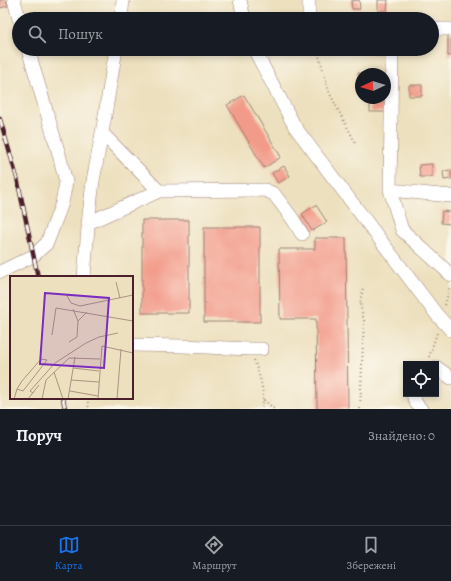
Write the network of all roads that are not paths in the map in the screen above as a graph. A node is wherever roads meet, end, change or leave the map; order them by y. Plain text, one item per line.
1 (14, 0) edge
2 (123, 0) edge
3 (240, 0) edge
4 (309, 0) edge
5 (17, 12) edge
6 (122, 12) edge
7 (243, 12) edge
8 (309, 12) edge
9 (439, 29) edge
10 (451, 29) edge
11 (30, 56) edge
12 (115, 56) edge
13 (258, 56) edge
14 (392, 56) edge
15 (102, 133) junction
16 (390, 190) junction
17 (159, 191) junction
18 (451, 196) edge
19 (88, 223) junction
20 (302, 234) dead end
21 (0, 272) edge
22 (451, 275) edge
23 (84, 276) edge
24 (451, 330) edge
25 (133, 345) edge
26 (262, 348) dead end
27 (439, 369) edge
28 (451, 378) edge
29 (414, 397) edge
30 (421, 409) edge

1 - 5 street
2 - 6 street
3 - 7 street
4 - 8 street
9 - 10 street
11 - 21 street
12 - 15 street
13 - 24 street
14 - 16 street
15 - 17 street
15 - 19 street
16 - 18 street
16 - 22 street
17 - 19 street
17 - 20 street
19 - 23 street
25 - 26 street
27 - 28 street
29 - 30 street

